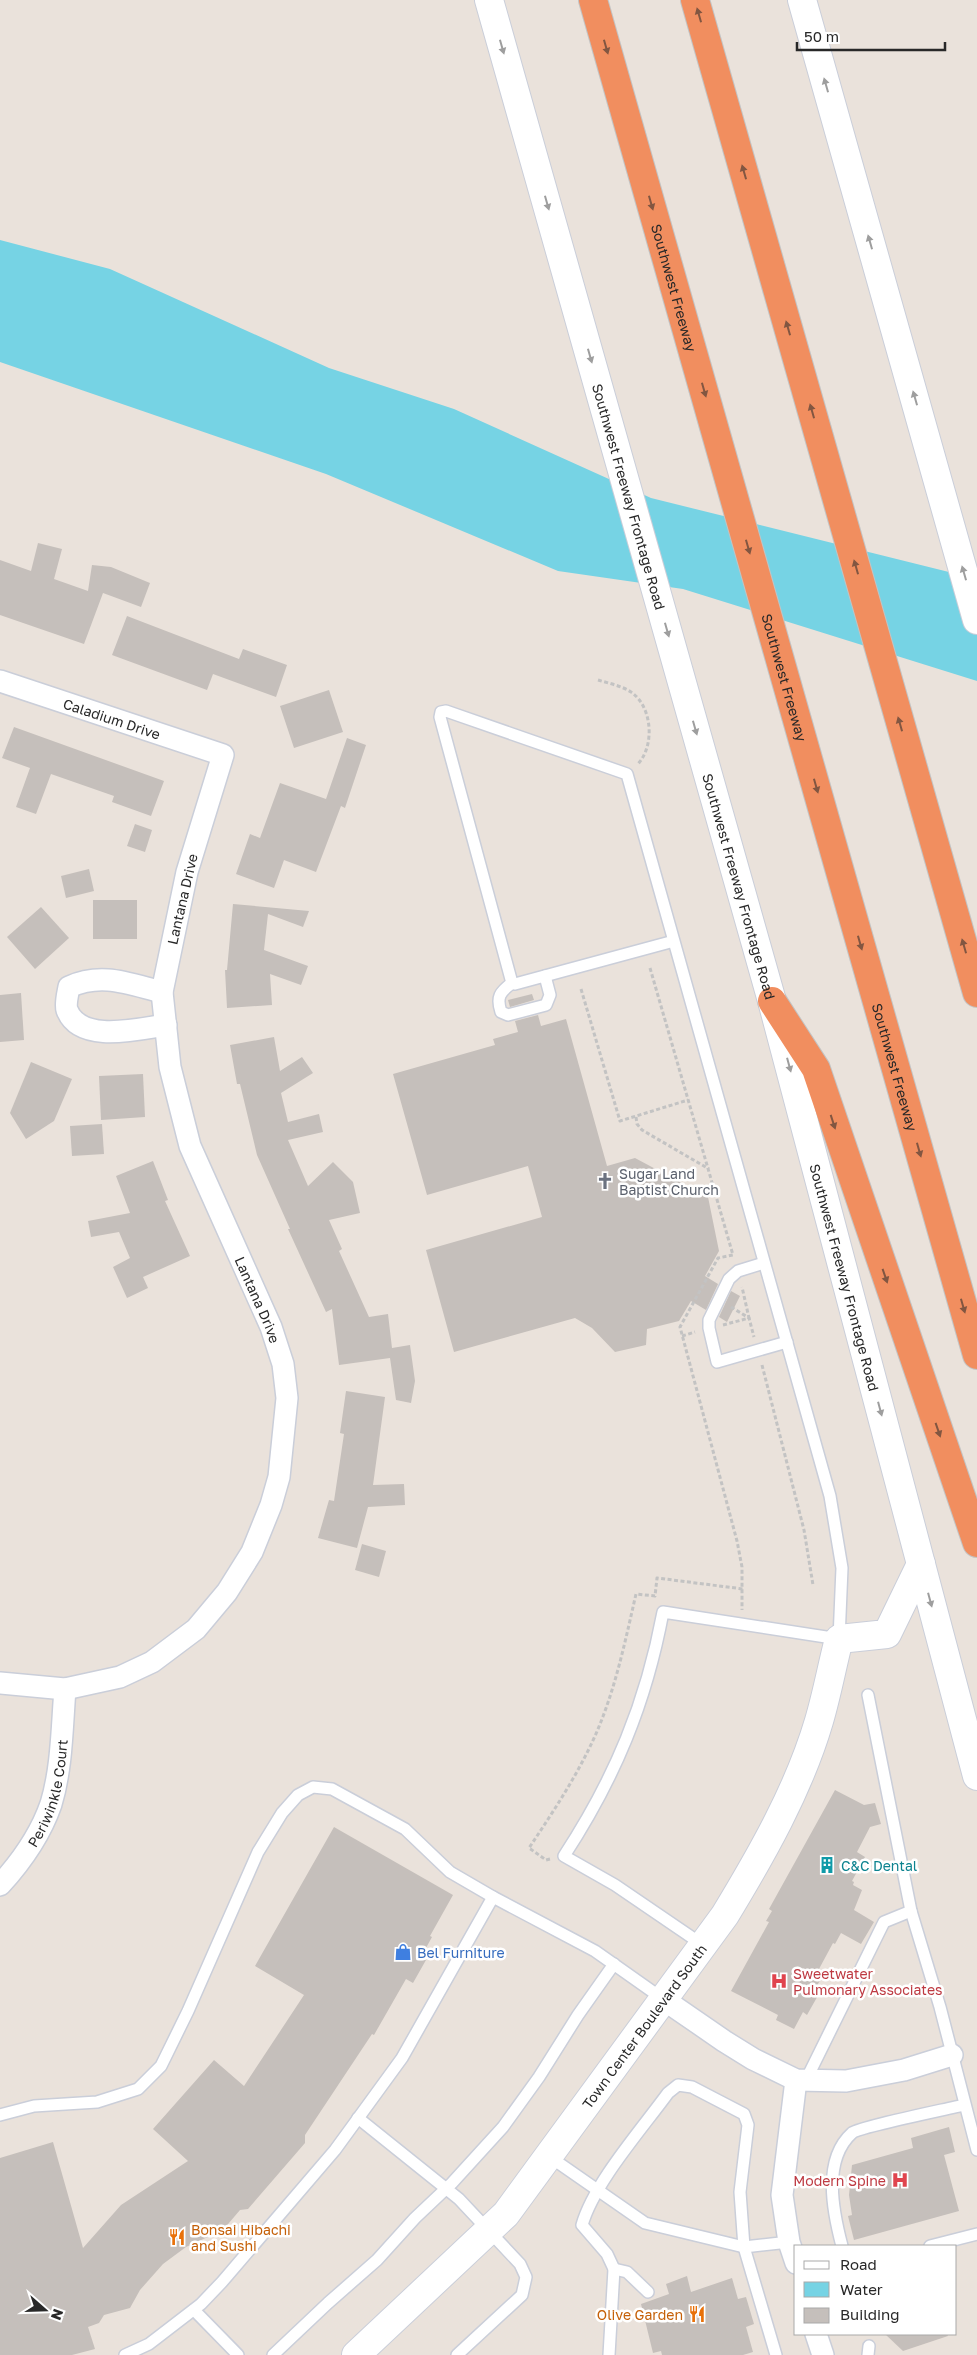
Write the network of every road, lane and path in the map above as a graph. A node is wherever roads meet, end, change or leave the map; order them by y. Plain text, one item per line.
1 (489, 0) edge
2 (593, 0) edge
3 (695, 0) edge
4 (802, 0) edge
5 (977, 620) edge
6 (598, 680) dead end
7 (0, 681) edge
8 (223, 755) joint
9 (627, 774) junction
10 (674, 941) junction
11 (545, 976) junction
12 (512, 983) junction
13 (581, 988) dead end
14 (162, 992) junction
15 (977, 993) edge
16 (772, 1001) junction
17 (166, 1026) junction
18 (688, 1100) dead end
19 (636, 1118) junction
20 (709, 1169) dead end
21 (764, 1262) junction
22 (698, 1288) dead end
23 (719, 1300) junction
24 (787, 1342) junction
25 (758, 1350) junction
26 (977, 1355) edge
27 (977, 1543) edge
28 (921, 1564) junction
29 (814, 1585) dead end
30 (743, 1589) dead end
31 (839, 1639) junction
32 (0, 1683) edge
33 (65, 1690) junction
34 (868, 1695) dead end
35 (977, 1776) edge
36 (564, 1856) junction
37 (0, 1885) edge
38 (493, 1897) junction
39 (911, 1911) junction
40 (702, 1945) junction
41 (614, 1964) junction
42 (663, 1999) junction
43 (952, 2055) junction
44 (801, 2080) junction
45 (964, 2105) junction
46 (0, 2115) edge
47 (358, 2118) junction
48 (977, 2150) edge
49 (550, 2156) junction
50 (447, 2188) junction
51 (598, 2190) junction
52 (490, 2230) junction
53 (977, 2234) edge
54 (789, 2242) junction
55 (842, 2245) edge
56 (934, 2245) edge
57 (744, 2247) junction
58 (794, 2257) edge
59 (614, 2270) junction
60 (648, 2292) dead end
61 (194, 2310) junction
62 (816, 2335) edge
63 (362, 2353) edge
64 (125, 2355) edge
65 (238, 2355) edge
66 (274, 2355) edge
67 (456, 2355) edge
68 (609, 2355) edge
69 (776, 2355) edge
70 (823, 2355) edge

1 -> 16 main road, Southwest Freeway Frontage Road
2 -> 26 highway, Southwest Freeway
15 -> 3 highway
5 -> 4 main road
6 - 9 path
7 - 8 street, Caladium Drive
8 - 14 street, Lantana Drive
9 - 10 lane
9 - 12 lane
10 - 11 lane
10 - 21 lane
11 - 12 lane
11 - 12 lane
13 - 19 path
14 - 17 street, Lantana Drive
14 - 17 street
16 -> 27 highway
16 -> 28 main road, Southwest Freeway Frontage Road
17 - 33 street, Lantana Drive
18 - 19 path
19 - 20 path
21 - 23 lane
21 - 24 lane
22 - 23 path
23 - 25 path
23 - 25 lane
24 - 25 lane
24 - 31 lane
25 - 29 path
28 - 31 main road
28 -> 35 main road, Southwest Freeway Frontage Road
30 - 36 path
31 - 36 lane
31 - 40 main road, Town Center Boulevard South
32 - 33 street, Lantana Drive
33 - 37 street, Periwinkle Court
34 - 39 lane
36 - 40 lane
38 - 41 lane
38 - 46 lane
38 - 47 lane
39 - 43 lane
39 - 44 lane
40 - 42 main road, Town Center Boulevard South
41 - 42 lane
41 - 50 lane
42 - 44 street
42 - 49 main road, Town Center Boulevard South
43 - 44 street
43 - 45 lane
44 - 54 street
45 - 48 lane
45 - 55 lane
47 - 50 lane
47 - 61 lane
49 - 51 lane
49 - 52 main road, Town Center Boulevard South
50 - 52 lane
50 - 66 lane
51 - 57 lane
51 - 57 lane
51 - 59 lane
52 - 63 main road, Town Center Boulevard South
52 - 67 lane
53 - 56 lane
54 - 57 lane
54 - 58 street
57 - 69 lane
59 - 60 lane
59 - 68 lane
61 - 64 lane
61 - 65 lane
62 - 70 street

